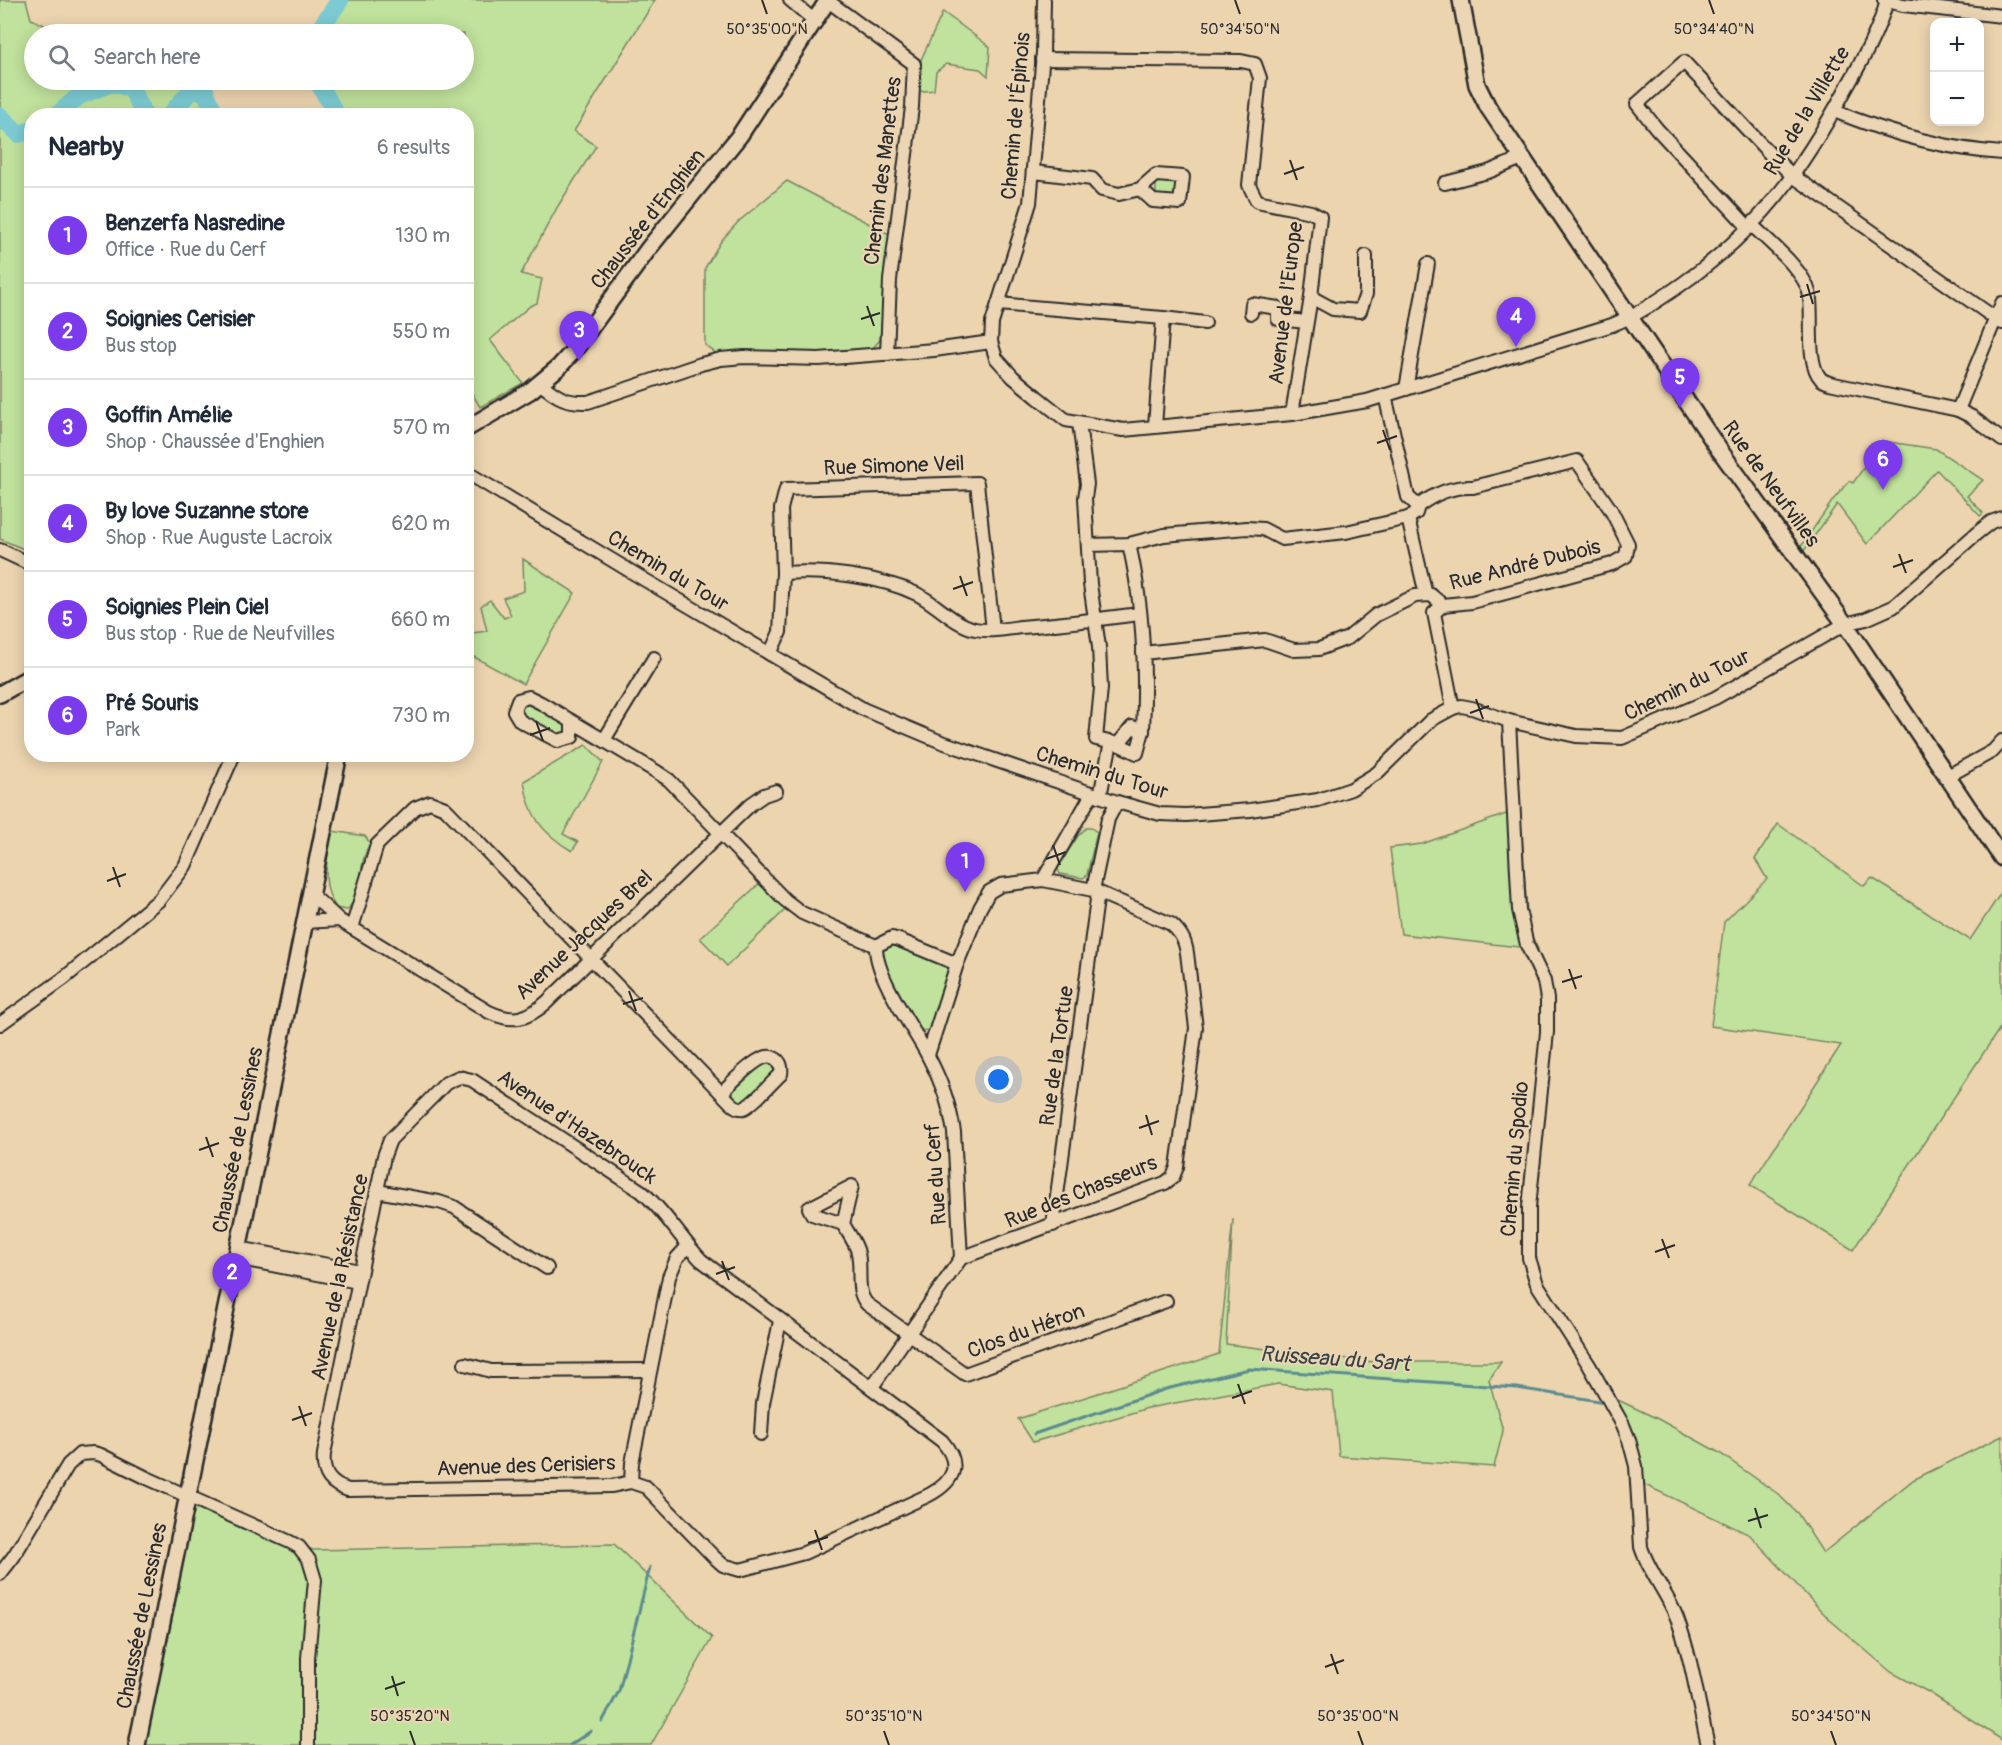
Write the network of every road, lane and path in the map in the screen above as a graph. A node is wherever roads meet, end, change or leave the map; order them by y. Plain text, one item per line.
1 (790, 0) edge
2 (828, 0) edge
3 (1044, 0) edge
4 (1461, 0) edge
5 (1886, 0) edge
6 (2002, 16) edge
7 (816, 22) junction
8 (1042, 59) junction
9 (1834, 111) junction
10 (2002, 153) edge
11 (1522, 158) junction
12 (1034, 172) junction
13 (1793, 176) junction
14 (1444, 183) dead end
15 (1140, 189) dead end
16 (1751, 226) junction
17 (1366, 256) dead end
18 (1428, 264) dead end
19 (1311, 297) junction
20 (2002, 303) edge
21 (998, 304) junction
22 (1251, 313) dead end
23 (1163, 318) junction
24 (1630, 318) junction
25 (1306, 321) junction
26 (1999, 321) edge
27 (1205, 323) dead end
28 (991, 342) junction
29 (887, 354) junction
30 (541, 384) junction
31 (1406, 388) junction
32 (1385, 395) junction
33 (1958, 410) junction
34 (1292, 414) junction
35 (1079, 423) junction
36 (474, 424) edge
37 (1155, 426) junction
38 (2002, 440) edge
39 (474, 477) edge
40 (1414, 513) junction
41 (2002, 518) edge
42 (1129, 544) junction
43 (1089, 545) junction
44 (0, 549) edge
45 (24, 561) edge
46 (783, 573) junction
47 (1426, 595) junction
48 (1443, 605) junction
49 (1139, 614) junction
50 (1095, 620) junction
51 (1845, 624) junction
52 (993, 630) junction
53 (770, 654) junction
54 (1143, 654) junction
55 (654, 658) dead end
56 (24, 680) edge
57 (0, 694) edge
58 (1453, 708) junction
59 (1509, 721) junction
60 (572, 722) junction
61 (1143, 730) junction
62 (604, 741) junction
63 (2002, 741) edge
64 (1114, 743) junction
65 (230, 762) edge
66 (337, 762) edge
67 (1948, 776) junction
68 (777, 791) dead end
69 (1096, 795) junction
70 (1117, 802) junction
71 (719, 834) junction
72 (2002, 858) edge
73 (1043, 880) junction
74 (1096, 891) junction
75 (310, 893) junction
76 (339, 920) junction
77 (305, 922) junction
78 (352, 928) junction
79 (876, 946) junction
80 (591, 958) junction
81 (957, 964) junction
82 (0, 1024) edge
83 (928, 1055) junction
84 (446, 1083) joint
85 (721, 1093) junction
86 (377, 1191) junction
87 (843, 1224) dead end
88 (1053, 1225) junction
89 (688, 1246) junction
90 (237, 1253) junction
91 (961, 1258) junction
92 (547, 1268) dead end
93 (359, 1277) junction
94 (1166, 1301) dead end
95 (780, 1321) junction
96 (909, 1334) junction
97 (465, 1364) dead end
98 (650, 1370) junction
99 (872, 1387) junction
100 (761, 1434) dead end
101 (631, 1482) junction
102 (348, 1490) joint
103 (188, 1496) junction
104 (0, 1574) edge
105 (137, 1745) edge
106 (308, 1745) edge
107 (1708, 1745) edge

1 - 7 street
2 - 7 main road, Chaussée d'Enghien
2 - 29 street, Chemin des Manettes
3 - 8 street, Chemin de l'Épinois
4 - 11 main road, Rue de Neufvilles
5 - 6 street
5 - 9 street, Rue de la Villette
7 - 30 main road, Chaussée d'Enghien
8 - 12 street, Chemin de l'Épinois
8 - 19 street, Avenue de l'Europe
9 - 10 street
9 - 13 street, Rue de la Villette
11 - 14 street
11 - 24 main road, Rue de Neufvilles
12 - 15 street
12 - 21 street, Chemin de l'Épinois
13 - 16 street, Rue de la Villette
13 - 16 street
13 - 26 street
16 - 24 street, Rue de la Villette
16 - 33 street
17 - 19 street
18 - 31 street
19 - 25 street, Avenue de l'Europe
20 - 26 street
21 - 23 street
21 - 28 street, Chemin de l'Épinois
22 - 25 street
23 - 27 street
23 - 37 street
24 - 31 street, Rue de la Villette
24 - 51 main road, Rue de Neufvilles
25 - 34 street, Avenue de l'Europe
26 - 33 street
28 - 29 street
28 - 35 street, Rue de la Villette
29 - 30 street
30 - 36 main road, Chaussée d'Enghien
31 - 32 street, Rue de la Villette
32 - 34 street, Rue de la Villette
32 - 40 street
33 - 38 street
34 - 37 street, Rue de la Villette
35 - 37 street, Rue de la Villette
35 - 43 street
39 - 53 street, Chemin du Tour
40 - 42 street
40 - 47 street
40 - 48 street, Rue André Dubois
41 - 51 street, Chemin du Tour
42 - 43 street
42 - 49 street
43 - 50 street
44 - 45 street
46 - 52 street
46 - 52 street, Rue Simone Veil
46 - 53 street
47 - 48 street
47 - 54 street
48 - 58 street
49 - 50 street
49 - 54 street
50 - 52 street
50 - 64 street
51 - 59 street, Chemin du Tour
51 - 67 main road, Rue de Neufvilles
53 - 69 street, Chemin du Tour
54 - 61 street
55 - 62 street
56 - 57 main road
58 - 59 street, Chemin du Tour
58 - 70 street, Chemin du Tour
59 - 107 street, Chemin du Spodio
60 - 60 street
60 - 62 street
61 - 64 street
61 - 64 street
62 - 71 street
63 - 67 street
64 - 69 street
65 - 82 street
66 - 75 main road, Chaussée de Lessines
67 - 72 main road, Rue de Neufvilles
68 - 71 street, Avenue Jacques Brel
69 - 70 street, Chemin du Tour
69 - 73 street
70 - 74 street, Rue de la Tortue
71 - 79 street
71 - 80 street, Avenue Jacques Brel
73 - 74 street
73 - 81 street
74 - 88 street, Rue de la Tortue
74 - 88 street, Rue des Chasseurs
75 - 76 street, Avenue Jacques Brel
75 - 77 main road, Chaussée de Lessines
76 - 77 street
76 - 78 street, Avenue Jacques Brel
77 - 90 main road, Chaussée de Lessines
78 - 80 street, Avenue Jacques Brel
78 - 80 street
79 - 81 street
79 - 83 street, Rue du Cerf
80 - 85 street
81 - 83 street
83 - 91 street, Rue du Cerf
84 - 86 street, Avenue de la Résistance
84 - 89 street, Avenue d'Hazebrouck
85 - 85 street
86 - 92 street
86 - 93 street, Avenue de la Résistance
87 - 96 street
88 - 91 street, Rue des Chasseurs
89 - 95 street, Avenue d'Hazebrouck
89 - 98 street
90 - 93 street, Avenue de la Résistance
90 - 103 main road, Chaussée de Lessines
91 - 96 street
93 - 102 street, Avenue de la Résistance
94 - 96 street, Clos du Héron
95 - 99 street, Avenue d'Hazebrouck
95 - 100 street
96 - 99 street
97 - 98 street
98 - 101 street
99 - 101 street, Avenue des Cerisiers
101 - 102 street, Avenue des Cerisiers
103 - 104 street
103 - 105 main road, Chaussée de Lessines
103 - 106 street

